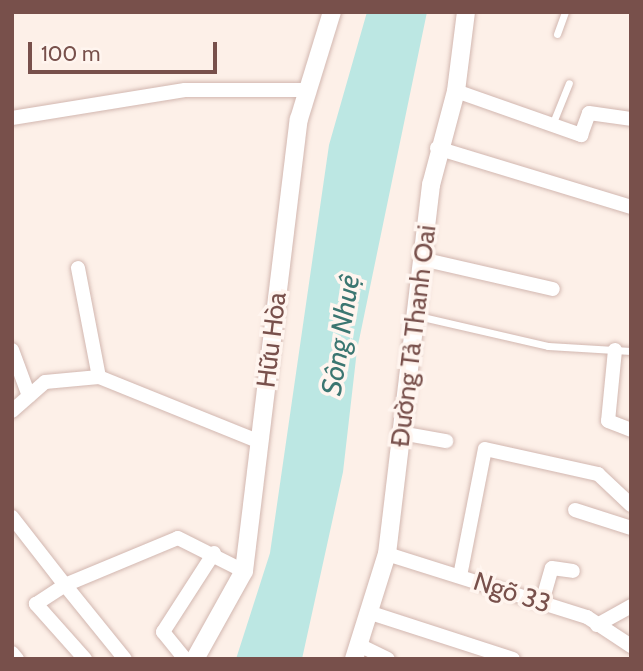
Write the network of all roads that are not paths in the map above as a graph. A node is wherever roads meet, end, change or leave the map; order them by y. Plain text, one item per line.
1 (332, 12) edge
2 (467, 12) edge
3 (565, 12) edge
4 (557, 34) dead end
5 (569, 83) dead end
6 (306, 90) junction
7 (456, 91) junction
8 (12, 118) edge
9 (631, 119) edge
10 (552, 125) junction
11 (437, 148) junction
12 (631, 207) edge
13 (426, 260) junction
14 (78, 268) dead end
15 (553, 289) dead end
16 (418, 316) junction
17 (12, 350) edge
18 (615, 350) junction
19 (631, 351) edge
20 (99, 377) junction
21 (29, 396) junction
22 (12, 411) edge
23 (631, 429) edge
24 (401, 433) junction
25 (446, 441) dead end
26 (260, 442) junction
27 (631, 505) edge
28 (575, 510) dead end
29 (12, 517) edge
30 (631, 528) edge
31 (214, 553) junction
32 (387, 554) junction
33 (244, 571) junction
34 (573, 571) dead end
35 (460, 576) junction
36 (65, 585) junction
37 (542, 602) junction
38 (631, 606) edge
39 (371, 612) junction
40 (597, 625) junction
41 (631, 646) edge
42 (356, 652) edge
43 (12, 653) edge
44 (17, 659) edge
45 (85, 659) edge
46 (125, 659) edge
47 (185, 659) edge
48 (195, 659) edge
49 (388, 659) edge
50 (513, 659) edge

1 - 6 street, Hữu Hòa
2 - 7 street, Đường Tả Thanh Oai
3 - 4 lane
5 - 10 lane
6 - 8 street
6 - 26 street, Hữu Hòa
7 - 10 street
7 - 11 street, Đường Tả Thanh Oai
9 - 10 street
11 - 12 street
11 - 13 street, Đường Tả Thanh Oai
13 - 15 street
13 - 16 street, Đường Tả Thanh Oai
14 - 20 street
16 - 18 lane
16 - 24 street, Đường Tả Thanh Oai
17 - 21 street
18 - 19 lane
18 - 23 street
20 - 21 street
20 - 26 street
21 - 22 street
24 - 25 street
24 - 32 street, Đường Tả Thanh Oai
26 - 33 street, Hữu Hòa
27 - 35 street
28 - 30 street
29 - 36 street
31 - 33 street
31 - 36 street
31 - 47 street
32 - 35 street, Ngõ 33
32 - 39 street, Đường Tả Thanh Oai
33 - 48 street, Hữu Hòa
34 - 37 street
35 - 37 street, Ngõ 33
36 - 45 street
36 - 46 street
37 - 40 street, Ngõ 33
38 - 40 street
39 - 42 street, Đường Tả Thanh Oai
39 - 50 street
40 - 41 street, Ngõ 33
42 - 49 street
43 - 44 street

